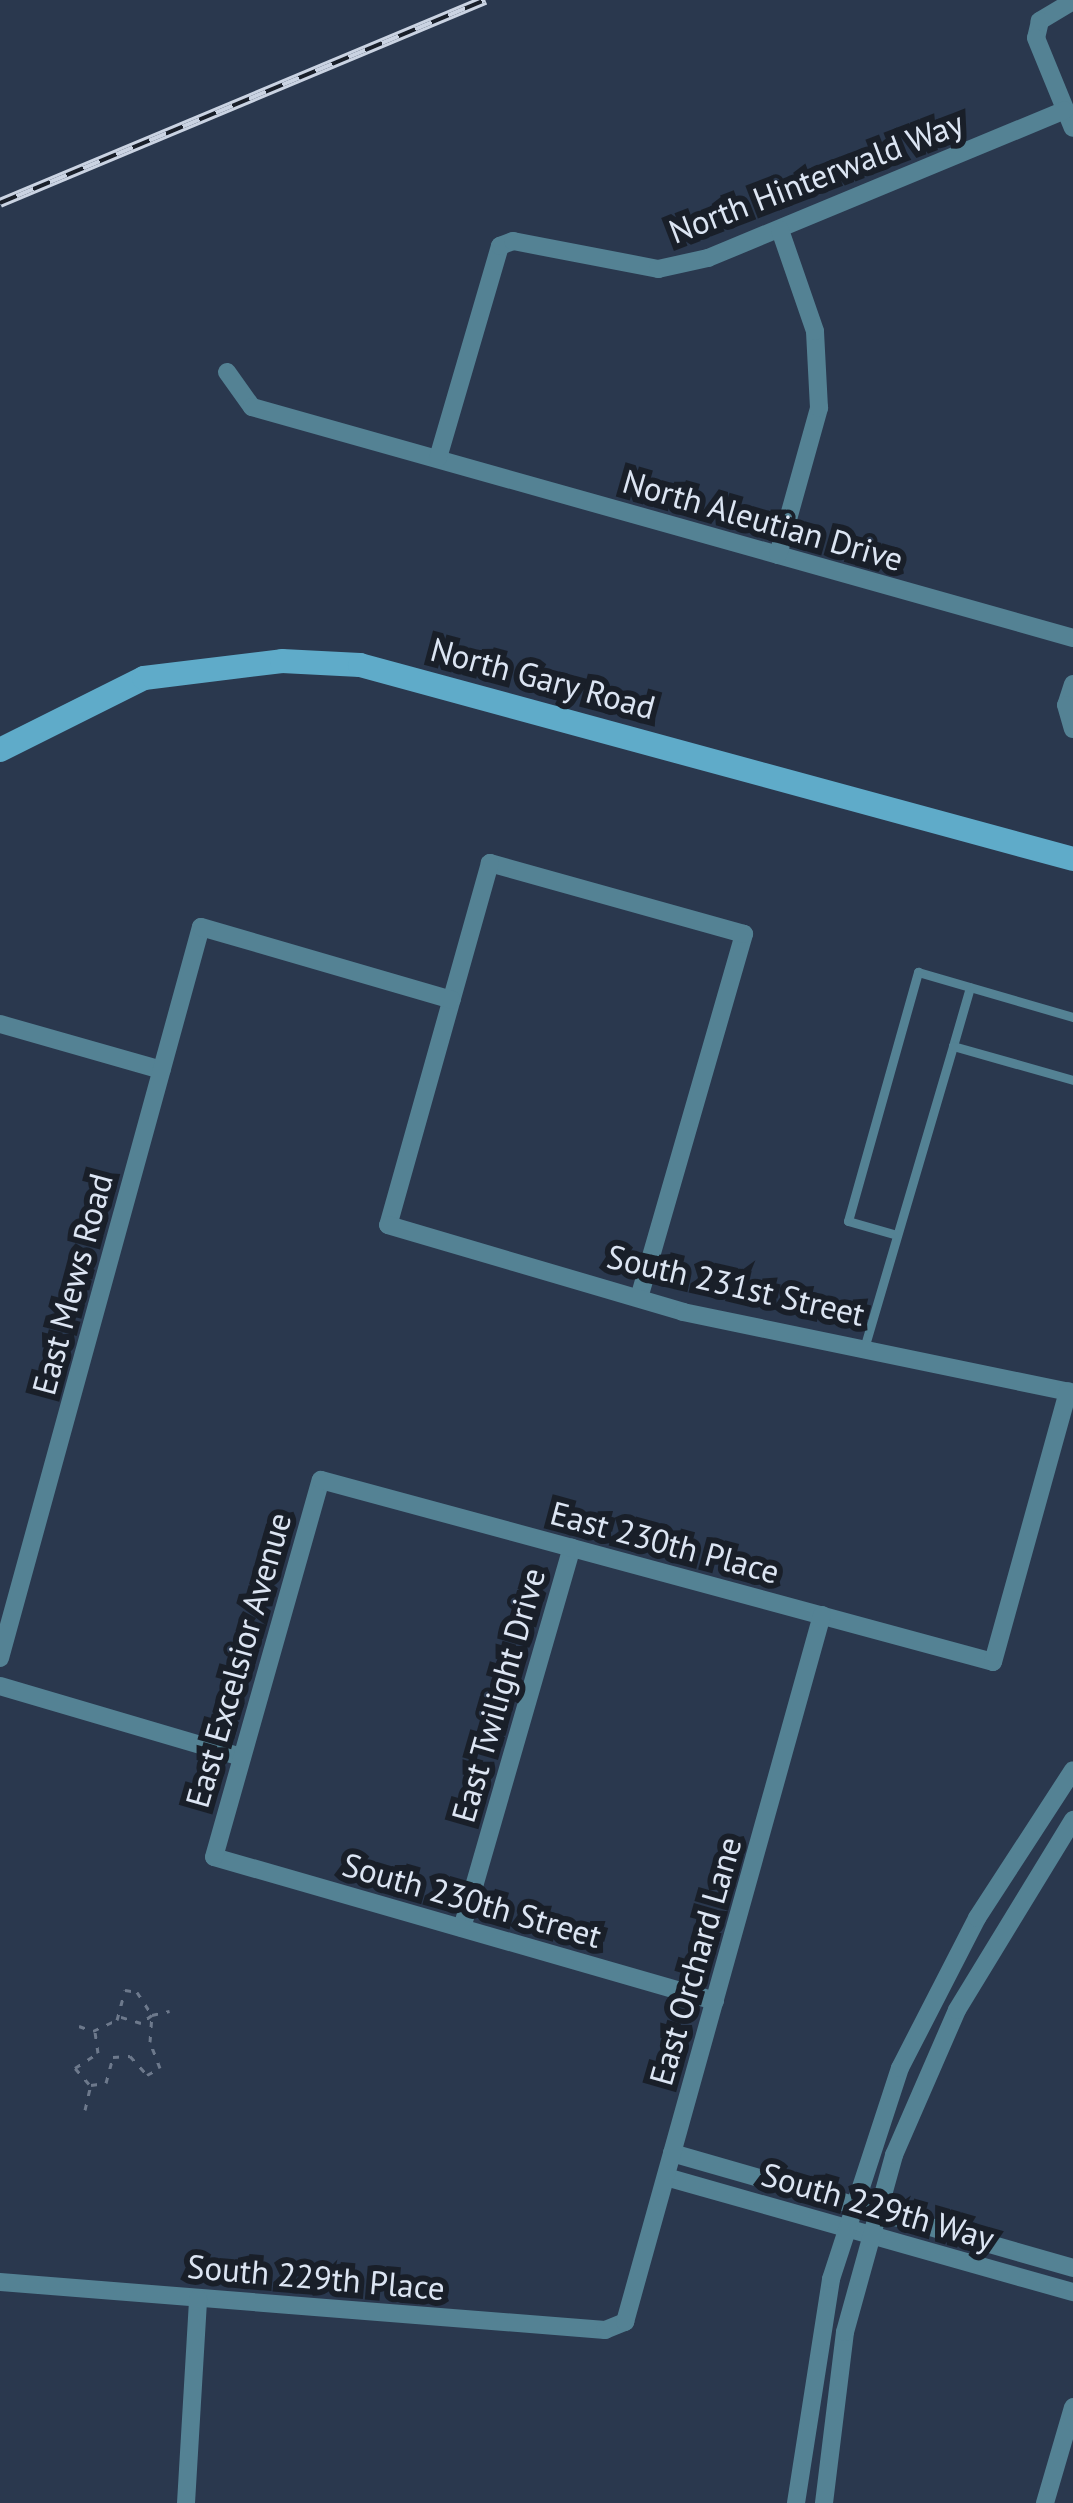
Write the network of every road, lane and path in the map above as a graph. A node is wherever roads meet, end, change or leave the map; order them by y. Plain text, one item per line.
1 (1073, 1) edge
2 (1069, 119) edge
3 (780, 230) junction
4 (227, 372) dead end
5 (438, 458) junction
6 (778, 555) junction
7 (1073, 638) edge
8 (1073, 684) edge
9 (1070, 727) edge
10 (0, 750) edge
11 (1073, 859) edge
12 (970, 987) junction
13 (452, 1000) junction
14 (1073, 1017) edge
15 (0, 1024) edge
16 (952, 1046) junction
17 (162, 1070) junction
18 (1073, 1080) edge
19 (897, 1235) junction
20 (639, 1298) junction
21 (865, 1345) junction
22 (1072, 1386) edge
23 (321, 1480) joint
24 (572, 1548) junction
25 (822, 1616) junction
26 (0, 1658) edge
27 (0, 1686) edge
28 (242, 1757) junction
29 (1073, 1770) edge
30 (1073, 1820) edge
31 (214, 1857) joint
32 (462, 1928) junction
33 (715, 2001) junction
34 (170, 2011) dead end
35 (152, 2015) junction
36 (121, 2017) junction
37 (79, 2026) dead end
38 (94, 2030) junction
39 (91, 2085) junction
40 (85, 2110) dead end
41 (672, 2153) junction
42 (666, 2177) junction
43 (853, 2207) junction
44 (881, 2216) junction
45 (845, 2229) junction
46 (874, 2237) junction
47 (1073, 2268) edge
48 (0, 2282) edge
49 (1073, 2292) edge
50 (198, 2298) junction
51 (625, 2323) joint
52 (1072, 2415) edge
53 (186, 2503) edge
54 (796, 2503) edge
55 (824, 2503) edge
56 (1045, 2503) edge

1 - 2 street
2 - 3 street, North Hinterwald Way
3 - 5 street, North Hinterwald Way
3 - 6 street
4 - 5 street, North Aleutian Drive
5 - 6 street, North Aleutian Drive
6 - 7 street, North Aleutian Drive
8 - 9 street
10 - 11 main road, North Gary Road
12 - 14 lane
12 - 16 lane
12 - 19 lane
13 - 17 street, East Mews Road
13 - 20 street, South 231st Street
13 - 20 street
15 - 17 street
16 - 18 lane
16 - 19 lane
17 - 26 street, East Mews Road
19 - 21 lane
20 - 21 street, South 231st Street
21 - 22 street, South 231st Street
22 - 25 street, East 230th Place
23 - 24 street, East 230th Place
23 - 28 street, East Excelsior Avenue
24 - 25 street, East 230th Place
24 - 32 street, East Twilight Drive
25 - 33 street, East Orchard Lane
27 - 28 street
28 - 31 street, East Excelsior Avenue
29 - 43 street
30 - 44 street
31 - 32 street, South 230th Street
32 - 33 street, South 230th Street
33 - 41 street, East Orchard Lane
34 - 35 path
35 - 36 path
35 - 36 path
35 - 39 path
36 - 38 path
37 - 38 path
38 - 39 path
39 - 40 path
41 - 42 street, East Orchard Lane
41 - 43 street, South 229th Way
42 - 45 street, South 229th Way
42 - 51 street, East Orchard Lane
43 - 44 street, South 229th Way
43 - 45 street
44 - 46 street
44 - 47 street, South 229th Way
45 - 46 street, South 229th Way
45 - 54 street
46 - 49 street, South 229th Way
46 - 55 street
48 - 50 street, South 229th Place
50 - 51 street, South 229th Place
50 - 53 street
52 - 56 street

